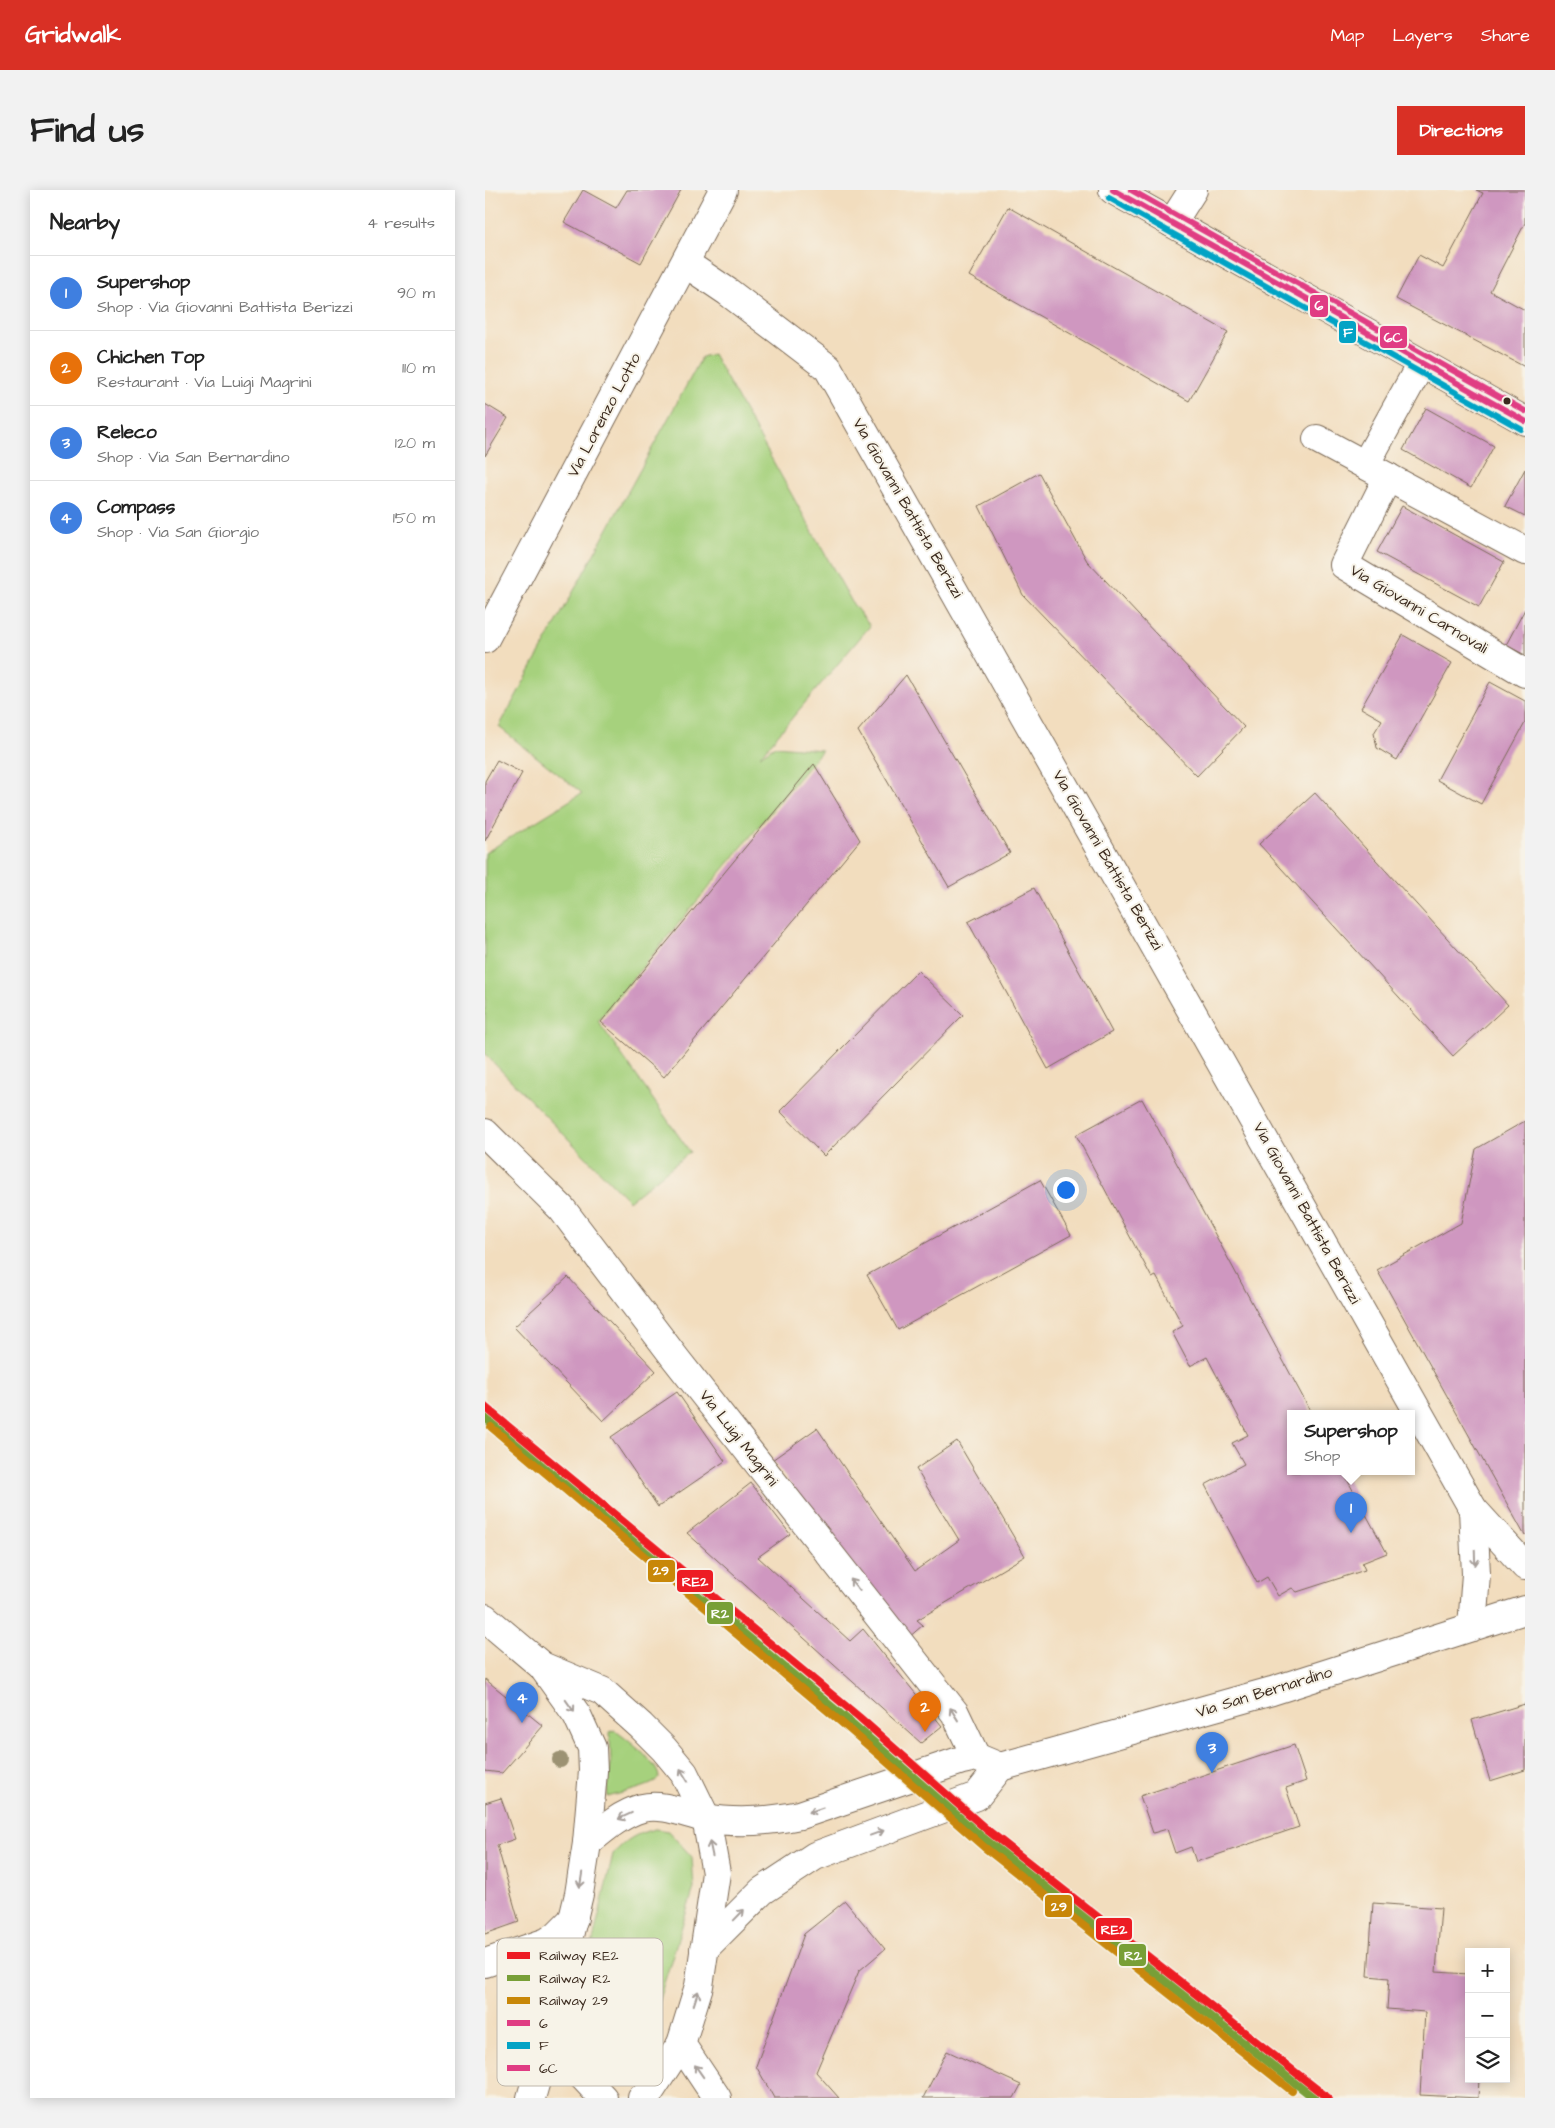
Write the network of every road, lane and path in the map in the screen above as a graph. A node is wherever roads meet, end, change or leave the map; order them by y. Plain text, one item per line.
1 (723, 190) edge
2 (1113, 190) edge
3 (1193, 190) edge
4 (1172, 223) junction
5 (685, 262) junction
6 (1421, 364) junction
7 (1525, 420) edge
8 (1317, 439) dead end
9 (1377, 471) junction
10 (1525, 551) edge
11 (485, 639) edge
12 (1525, 673) edge
13 (485, 1133) edge
14 (1473, 1509) junction
15 (1525, 1566) edge
16 (1525, 1610) edge
17 (485, 1618) edge
18 (1471, 1627) junction
19 (542, 1666) junction
20 (988, 1762) junction
21 (706, 1818) junction
22 (587, 1842) junction
23 (574, 1918) junction
24 (553, 1938) edge
25 (569, 1938) edge
26 (704, 1949) junction
27 (497, 1959) edge
28 (485, 1963) edge
29 (681, 2044) junction
30 (663, 2071) edge
31 (592, 2086) edge
32 (653, 2086) edge
33 (603, 2098) edge
34 (643, 2098) edge
35 (717, 2098) edge

1 - 5 street, Via Lorenzo Lotto
2 - 4 street
3 - 4 street
4 - 6 street
5 - 11 street, Via Lorenzo Lotto
5 - 14 street, Via Giovanni Battista Berizzi
6 - 7 street
6 - 9 street, Via Giovanni Carnovali
8 - 9 street
9 - 10 street
9 - 12 street, Via Giovanni Carnovali
20 -> 13 street, Via Luigi Magrini
14 - 15 street, Via Giovanni Battista Berizzi
14 -> 18 street, Via Giovanni Battista Berizzi
16 - 18 street, Via San Bernardino
17 - 19 street
18 - 20 street, Via San Bernardino
21 -> 19 street
19 -> 22 street
20 -> 21 street, Via San Bernardino
26 -> 20 street
21 -> 22 street, Via San Bernardino
26 -> 21 street
22 -> 23 street
23 - 24 street
23 - 25 street
29 -> 26 street
27 - 28 street
29 - 30 street
35 -> 29 street
31 - 33 street
32 - 34 street

